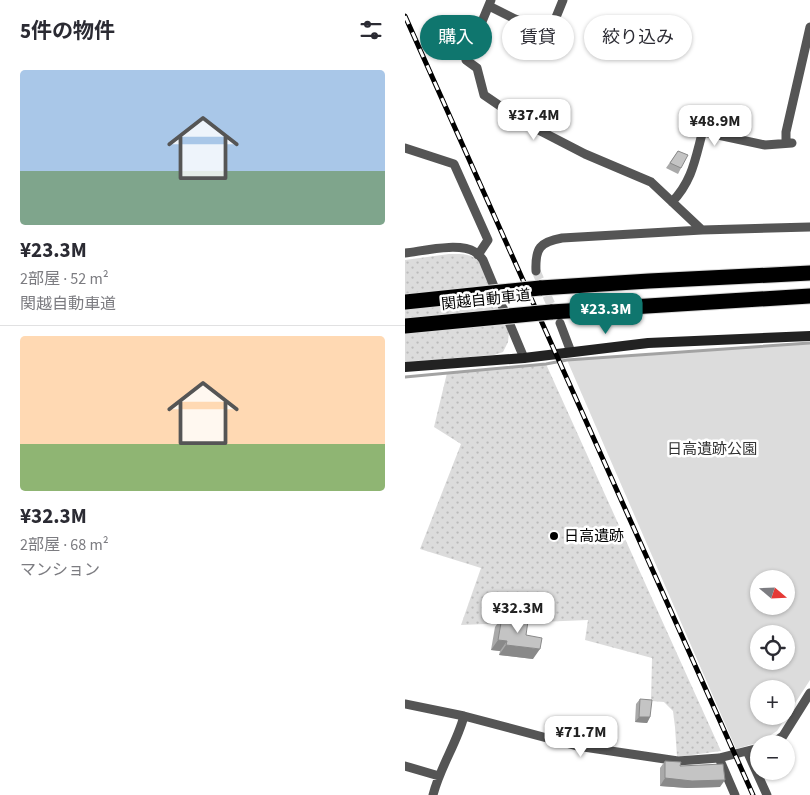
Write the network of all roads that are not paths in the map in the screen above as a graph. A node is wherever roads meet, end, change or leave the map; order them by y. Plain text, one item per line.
1 (563, 0) edge
2 (490, 3) edge
3 (810, 27) edge
4 (405, 148) edge
5 (672, 202) junction
6 (810, 227) edge
7 (702, 230) junction
8 (405, 253) edge
9 (478, 255) junction
10 (536, 271) tunnel mouth
11 (810, 273) edge
12 (810, 296) edge
13 (405, 302) edge
14 (555, 317) junction
15 (405, 326) edge
16 (810, 336) edge
17 (571, 352) junction
18 (525, 358) junction
19 (405, 368) edge
20 (810, 693) edge
21 (405, 704) edge
22 (465, 716) junction
23 (784, 735) edge
24 (750, 751) edge
25 (747, 752) junction
26 (719, 758) junction
27 (405, 766) edge
28 (439, 776) junction
29 (436, 795) edge
30 (735, 795) edge
31 (767, 795) edge

1 - 2 street
2 - 5 street
3 - 5 street
4 - 9 street
5 - 7 street
6 - 7 street
7 - 10 street
8 - 9 street
9 - 18 street
11 - 13 highway, 関越自動車道, bridge
12 - 14 highway, 関越自動車道
14 - 15 highway, 関越自動車道, bridge
14 - 17 street
16 - 17 street
17 - 18 street
18 - 19 street
20 - 23 street
21 - 22 street
22 - 26 street
22 - 28 street
24 - 25 street
25 - 26 street
25 - 31 street
26 - 30 street
27 - 28 street
28 - 29 street

